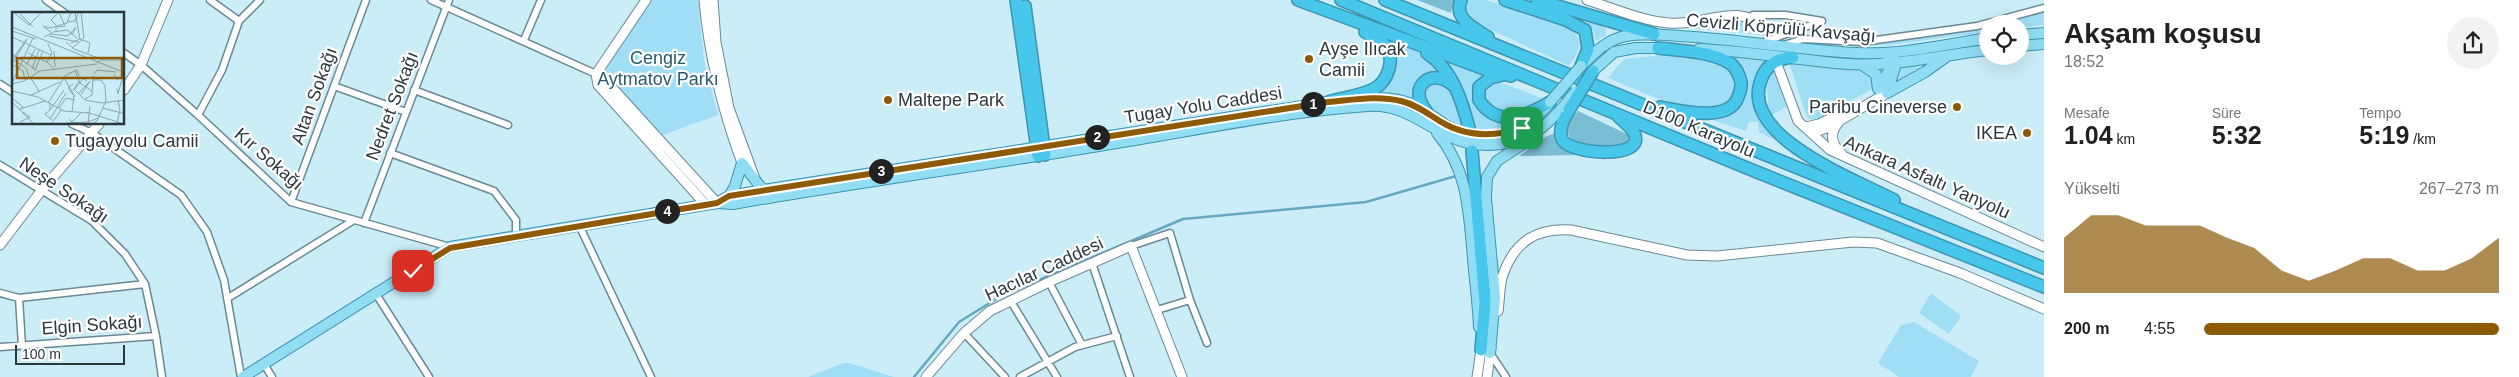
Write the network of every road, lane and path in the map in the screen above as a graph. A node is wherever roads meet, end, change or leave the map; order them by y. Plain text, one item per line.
1 (46, 0) edge
2 (168, 0) edge
3 (210, 0) edge
4 (260, 0) edge
5 (366, 0) edge
6 (431, 0) edge
7 (541, 0) edge
8 (646, 0) edge
9 (704, 0) edge
10 (713, 0) edge
11 (1016, 0) edge
12 (1024, 0) edge
13 (1299, 0) edge
14 (1341, 0) edge
15 (1385, 0) edge
16 (1461, 0) edge
17 (1505, 0) edge
18 (1537, 0) edge
19 (1588, 0) edge
20 (447, 3) edge
21 (2044, 8) edge
22 (63, 12) edge
23 (1753, 15) junction
24 (240, 21) junction
25 (1379, 30) junction
26 (1766, 30) dead end
27 (2044, 32) edge
28 (1654, 34) junction
29 (2029, 34) edge
30 (1979, 39) edge
31 (524, 40) junction
32 (1763, 42) junction
33 (2044, 44) edge
34 (1783, 45) junction
35 (2029, 45) edge
36 (1658, 48) junction
37 (1904, 51) junction
38 (1979, 51) edge
39 (1512, 53) junction
40 (1873, 53) junction
41 (125, 55) edge
42 (1948, 55) junction
43 (1793, 57) junction
44 (1893, 61) junction
45 (1858, 64) junction
46 (141, 65) junction
47 (1582, 66) junction
48 (1778, 67) dead end
49 (1593, 71) joint
50 (596, 74) junction
51 (1503, 74) junction
52 (1535, 80) junction
53 (0, 84) edge
54 (334, 86) junction
55 (1455, 87) junction
56 (125, 89) edge
57 (414, 90) junction
58 (1882, 91) junction
59 (12, 92) edge
60 (1634, 101) junction
61 (1328, 102) junction
62 (1550, 102) junction
63 (1566, 109) junction
64 (406, 112) junction
65 (1615, 113) junction
66 (198, 115) junction
67 (1426, 117) junction
68 (1839, 121) junction
69 (74, 125) edge
70 (98, 125) edge
71 (508, 125) dead end
72 (1803, 127) junction
73 (1469, 128) dead end
74 (92, 133) junction
75 (1041, 150) junction
76 (1472, 151) dead end
77 (390, 153) junction
78 (1845, 157) junction
79 (742, 163) junction
80 (0, 165) edge
81 (41, 191) junction
82 (759, 191) junction
83 (729, 196) junction
84 (291, 202) junction
85 (717, 203) junction
86 (706, 205) junction
87 (354, 220) junction
88 (364, 223) junction
89 (579, 225) junction
90 (1944, 226) junction
91 (516, 236) junction
92 (1, 242) edge
93 (1131, 246) junction
94 (2044, 247) edge
95 (450, 248) junction
96 (1092, 263) junction
97 (2044, 268) edge
98 (1049, 282) junction
99 (145, 284) junction
100 (2044, 287) edge
101 (0, 293) edge
102 (376, 294) junction
103 (19, 298) junction
104 (228, 298) junction
105 (1010, 300) junction
106 (1190, 300) junction
107 (2044, 309) edge
108 (1157, 310) junction
109 (964, 333) junction
110 (156, 336) junction
111 (1117, 336) junction
112 (1208, 344) dead end
113 (1082, 345) junction
114 (22, 346) junction
115 (0, 347) edge
116 (1485, 352) junction
117 (1048, 362) junction
118 (264, 364) junction
119 (162, 377) edge
120 (242, 377) edge
121 (272, 377) edge
122 (428, 377) edge
123 (650, 377) edge
124 (926, 377) edge
125 (1005, 377) edge
126 (1020, 377) edge
127 (1058, 377) edge
128 (1130, 377) edge
129 (1182, 377) edge
130 (1477, 377) edge
131 (1487, 377) edge
132 (1506, 377) edge

1 - 22 street
2 - 46 main road
3 - 24 street
4 - 24 street
5 - 54 street, Altan Sokağı
6 - 20 street
7 - 31 street
8 - 50 main road
9 - 79 main road
10 - 82 main road
11 - 75 highway
12 - 75 highway
13 - 25 highway
13 - 61 highway
14 - 52 highway, D100 Karayolu
15 - 39 highway, D100 Karayolu
16 - 39 highway
17 - 47 highway
18 - 28 highway
19 - 23 main road
20 - 31 street
20 - 57 street, Nedret Sokağı
21 - 34 street
23 - 26 main road
23 - 32 street
24 - 66 street
25 - 51 highway
25 - 55 highway
27 - 29 main road
28 - 32 main road, Cevizli Köprülü Kavşağı
28 - 47 main road, Cevizli Köprülü Kavşağı
30 - 37 main road, Cevizli Köprülü Kavşağı
31 - 50 street
32 - 34 main road, Cevizli Köprülü Kavşağı
33 - 35 main road
34 - 40 main road, Cevizli Köprülü Kavşağı
36 - 43 main road, Cevizli Köprülü Kavşağı
36 - 49 main road, Cevizli Köprülü Kavşağı
36 - 60 highway
37 - 40 main road, Cevizli Köprülü Kavşağı
37 - 44 main road
38 - 42 main road, Cevizli Köprülü Kavşağı
39 - 60 highway, D100 Karayolu
40 - 44 main road
41 - 46 street, Kır Sokağı
42 - 44 main road, Cevizli Köprülü Kavşağı
42 - 58 main road
43 - 45 main road, Cevizli Köprülü Kavşağı
43 - 90 highway
44 - 45 main road, Cevizli Köprülü Kavşağı
44 - 58 main road
45 - 58 main road
46 - 56 main road
46 - 66 street, Kır Sokağı
47 - 62 main road, Cevizli Köprülü Kavşağı, bridge
48 - 72 main road
49 - 63 highway, bridge
50 - 85 main road
50 - 86 main road
51 - 52 highway
51 - 62 highway
52 - 65 highway, D100 Karayolu
53 - 59 street
54 - 64 street
54 - 84 street, Altan Sokağı
55 - 67 highway
55 - 73 highway
57 - 64 street, Nedret Sokağı
57 - 71 street
58 - 68 main road
58 - 72 main road
60 - 90 highway, D100 Karayolu
61 - 67 main road, Tugay Yolu Caddesi
61 - 75 main road, Tugay Yolu Caddesi
62 - 67 main road, Cevizli Köprülü Kavşağı
63 - 65 highway
63 - 67 main road
63 - 116 main road
64 - 77 street, Nedret Sokağı
65 - 100 highway, D100 Karayolu
66 - 84 street, Kır Sokağı
67 - 75 main road, Tugay Yolu Caddesi
67 - 116 main road
68 - 72 main road
68 - 78 main road
69 - 74 street
70 - 74 main road
72 - 78 main road, Ankara Asfaltı Yanyolu
74 - 81 main road
74 - 104 street
75 - 82 main road, Tugay Yolu Caddesi
75 - 82 main road, Tugay Yolu Caddesi
76 - 116 highway
77 - 88 street, Nedret Sokağı
77 - 91 street
78 - 94 main road, Ankara Asfaltı Yanyolu
79 - 82 main road
79 - 83 main road
80 - 81 street, Neşe Sokağı
81 - 92 main road
81 - 99 street, Neşe Sokağı
82 - 83 main road, Tugay Yolu Caddesi
82 - 85 main road, Tugay Yolu Caddesi
83 - 85 main road, Tugay Yolu Caddesi
84 - 87 street, Kır Sokağı
85 - 86 main road, Tugay Yolu Caddesi
86 - 89 main road, Tugay Yolu Caddesi
87 - 88 street, Kır Sokağı
87 - 104 street
88 - 95 street, Kır Sokağı
89 - 91 main road, Tugay Yolu Caddesi
89 - 123 street
90 - 97 highway, D100 Karayolu
91 - 95 main road, Tugay Yolu Caddesi
93 - 96 main road, Hacılar Caddesi
93 - 106 street, Hacılar Caddesi
93 - 108 main road
95 - 102 main road, Tugay Yolu Caddesi
96 - 98 main road, Hacılar Caddesi
96 - 111 street
98 - 105 main road, Hacılar Caddesi
98 - 113 street
99 - 103 street
99 - 110 street, Neşe Sokağı
101 - 103 street
102 - 118 main road, Tugay Yolu Caddesi
102 - 122 street
103 - 114 street
104 - 120 street
105 - 109 main road, Hacılar Caddesi
105 - 117 street
106 - 108 street
106 - 112 street
107 - 116 main road
108 - 129 main road
109 - 124 main road, Hacılar Caddesi
109 - 125 street
110 - 114 street, Elgin Sokağı
110 - 119 street, Neşe Sokağı
111 - 113 street
111 - 128 street
113 - 117 street
114 - 115 street, Elgin Sokağı
116 - 130 main road
116 - 131 main road
116 - 132 street
117 - 126 street
117 - 127 street
118 - 120 main road, Tugay Yolu Caddesi
118 - 121 street

